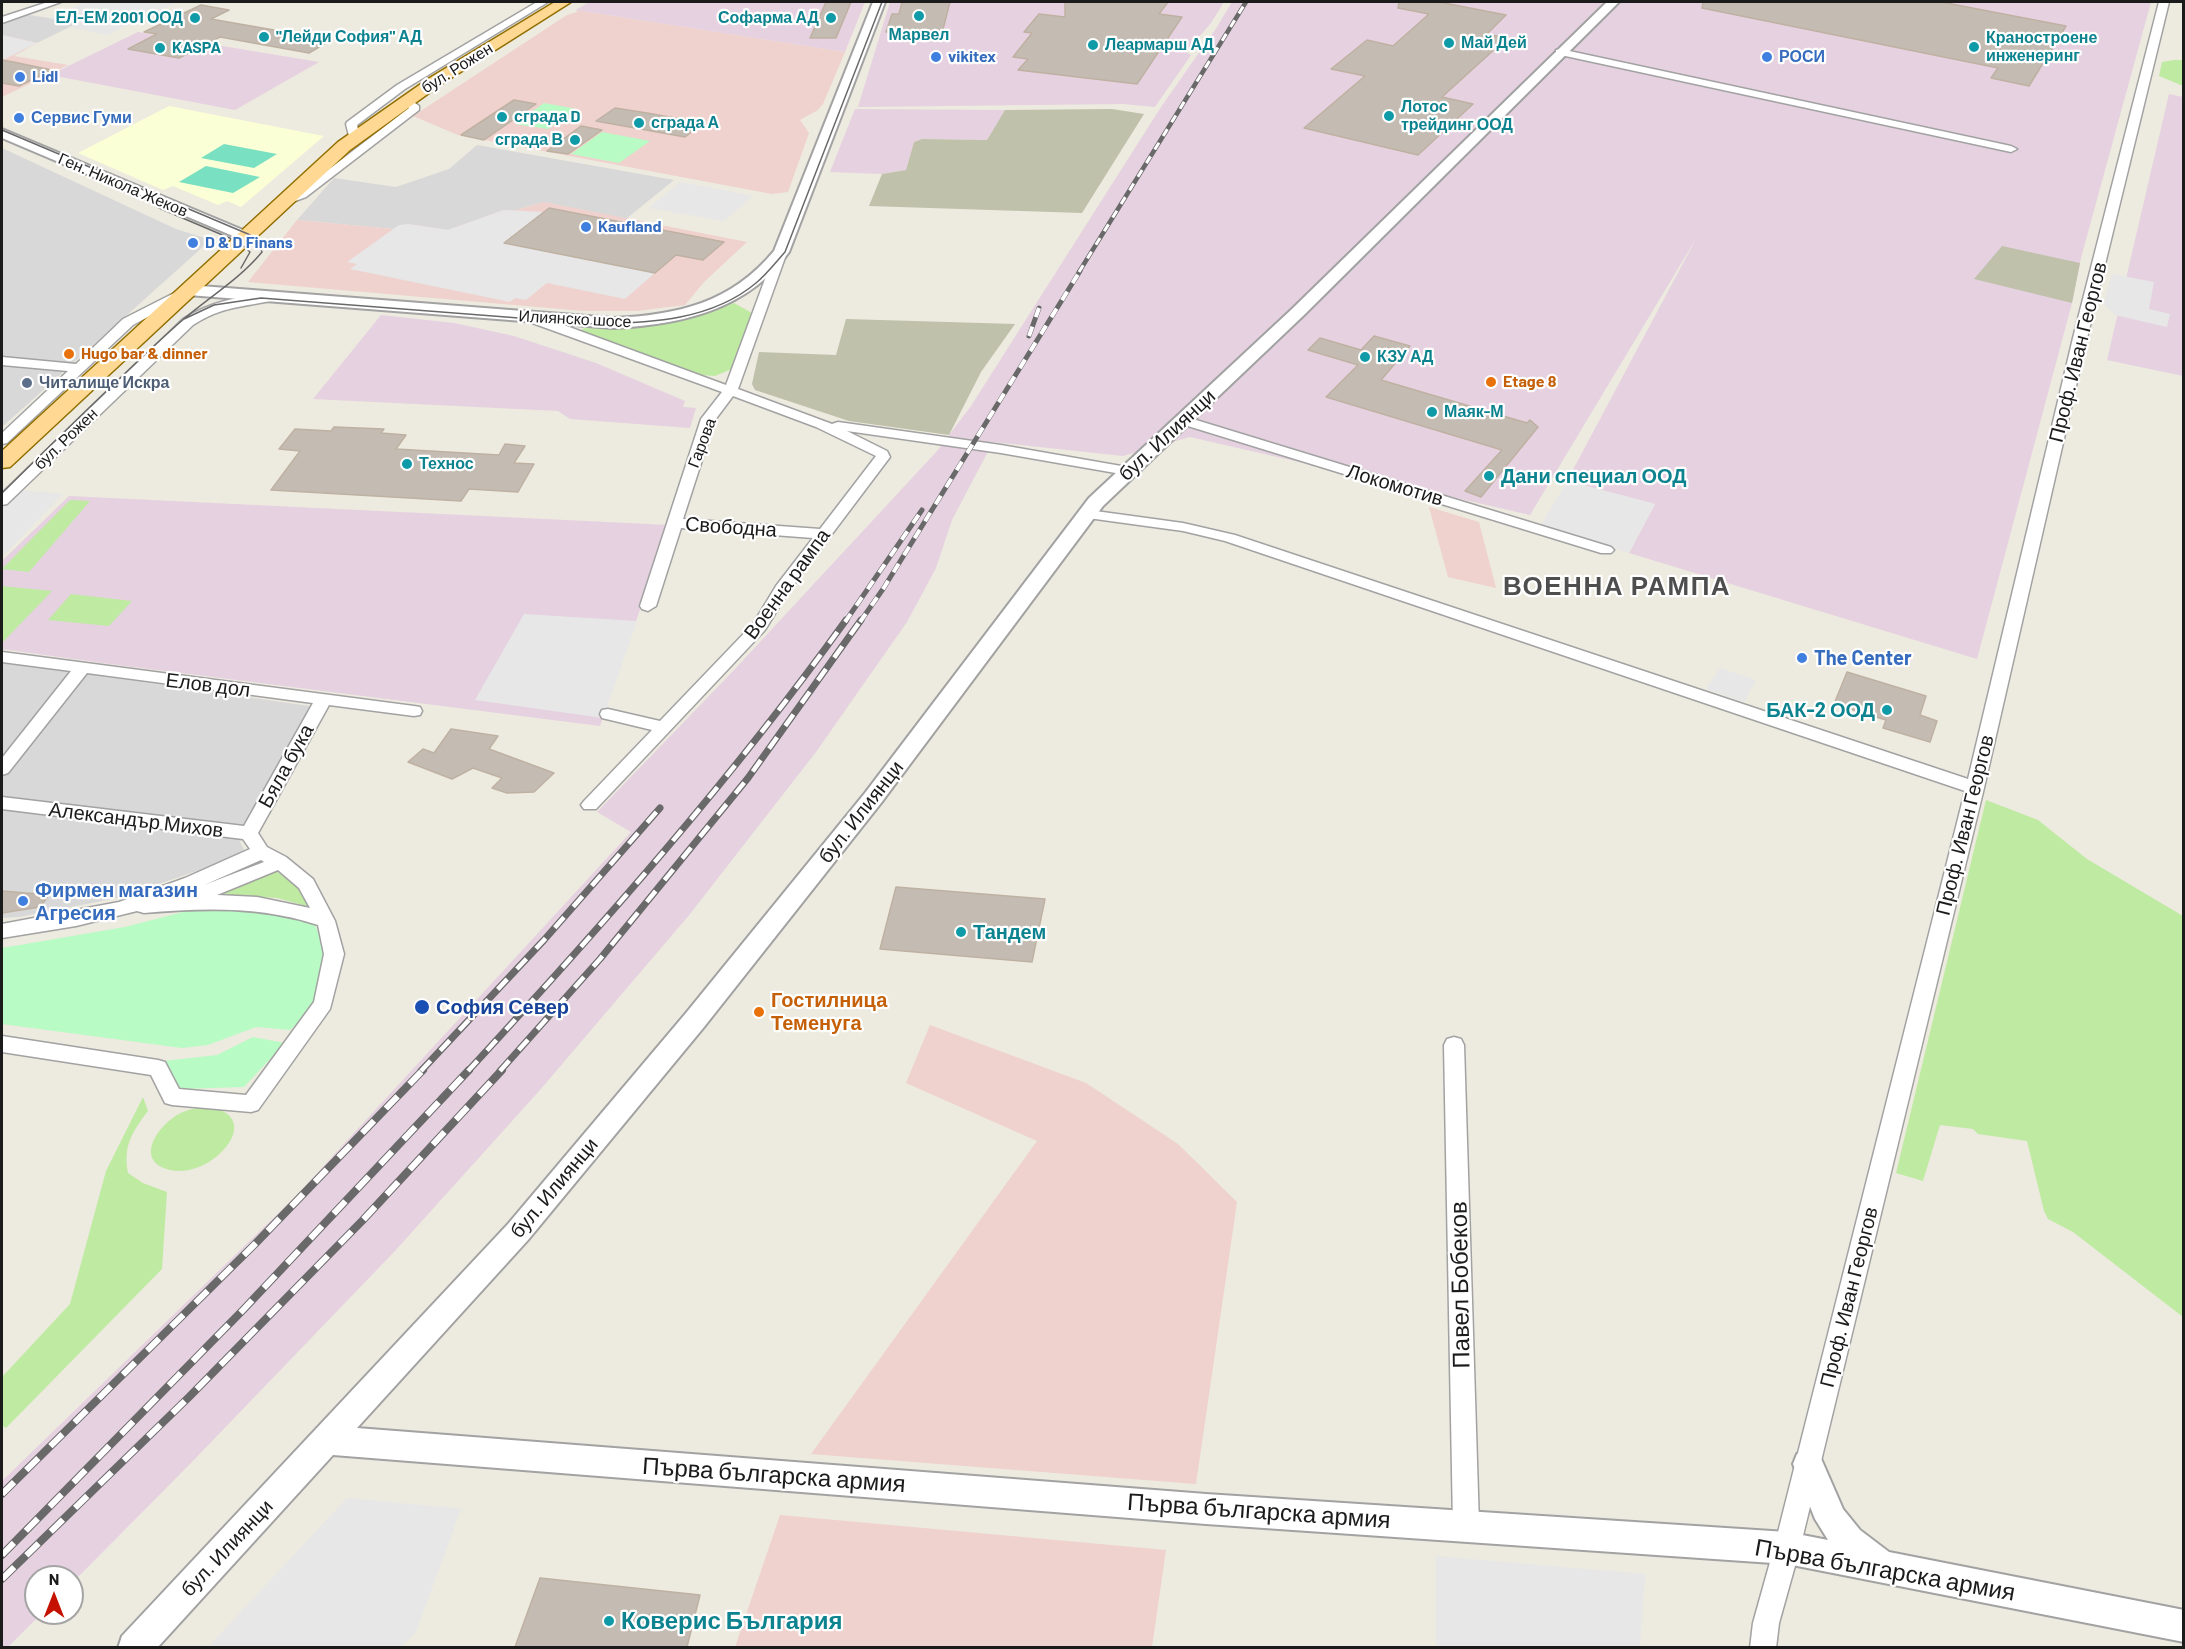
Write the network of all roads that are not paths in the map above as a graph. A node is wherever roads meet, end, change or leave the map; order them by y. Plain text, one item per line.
1 (56, 2) edge
2 (543, 2) edge
3 (564, 2) edge
4 (879, 2) edge
5 (1613, 2) edge
6 (2164, 2) edge
7 (2, 20) edge
8 (1560, 52) junction
9 (411, 104) junction
10 (2, 133) edge
11 (354, 138) junction
12 (2011, 149) dead end
13 (282, 202) junction
14 (245, 236) junction
15 (781, 252) junction
16 (188, 290) junction
17 (283, 297) junction
18 (529, 317) junction
19 (2, 361) edge
20 (78, 368) junction
21 (731, 390) junction
22 (1183, 420) junction
23 (821, 424) junction
24 (930, 439) junction
25 (2, 440) edge
26 (881, 458) junction
27 (2, 462) edge
28 (1127, 471) junction
29 (2, 501) edge
30 (1088, 514) junction
31 (674, 523) junction
32 (823, 534) junction
33 (1606, 550) dead end
34 (648, 606) dead end
35 (2, 657) edge
36 (81, 669) junction
37 (324, 699) junction
38 (414, 711) dead end
39 (608, 714) dead end
40 (664, 728) junction
41 (2, 769) edge
42 (1975, 788) junction
43 (2, 803) edge
44 (590, 805) dead end
45 (249, 833) junction
46 (261, 852) junction
47 (280, 862) junction
48 (164, 904) junction
49 (121, 908) junction
50 (326, 921) junction
51 (2, 931) edge
52 (2, 1044) edge
53 (1454, 1045) dead end
54 (328, 1440) junction
55 (1808, 1464) junction
56 (1466, 1525) junction
57 (1787, 1548) junction
58 (1889, 1568) junction
59 (2184, 1626) edge
60 (134, 1647) edge
61 (1763, 1647) edge

1 - 7 street
2 - 11 street, бул. Рожен
3 - 9 main road, бул. Рожен
4 - 15 street, Илиянско шосе
5 - 8 street, бул. Илиянци
6 - 42 street, Проф. Иван Георгов
8 - 12 street
8 - 22 street, бул. Илиянци
9 - 11 main road, бул. Рожен
9 - 13 street, бул. Рожен
10 - 14 street, Ген. Никола Жеков
11 - 13 main road, бул. Рожен
13 - 14 main road, бул. Рожен
14 - 16 main road, бул. Рожен
15 - 18 street, Илиянско шосе
15 - 21 street, Гарова
16 - 17 street, Илиянско шосе
16 - 20 street, бул. Рожен
16 - 27 main road, бул. Рожен
17 - 18 street, Илиянско шосе
17 - 29 street, бул. Рожен
18 - 21 street
19 - 20 street
20 - 25 street, бул. Рожен
21 - 23 street
21 - 31 street, Гарова
22 - 28 street, бул. Илиянци
22 - 33 street, Локомотив
23 - 24 street
23 - 26 street
24 - 26 street
24 - 28 street
26 - 32 street, Военна рампа
28 - 30 street, бул. Илиянци
30 - 42 street
30 - 54 street, бул. Илиянци
31 - 32 street, Свободна
31 - 34 street, Гарова
32 - 40 street, Военна рампа
35 - 36 street, Елов дол
36 - 37 street, Елов дол
36 - 41 street
37 - 38 street, Елов дол
37 - 45 street, Бяла бука
39 - 40 street
40 - 44 street, Военна рампа
42 - 55 street, Проф. Иван Георгов
43 - 45 street, Александър Михов
45 - 46 street, Александър Михов
46 - 47 street
46 - 49 street
47 - 48 street
47 - 50 street
48 - 49 street
48 - 50 street
49 - 51 street
50 - 52 street
53 - 56 street, Павел Бобеков
54 - 56 street, Първа българска армия
54 - 60 street, бул. Илиянци
55 - 57 street, Проф. Иван Георгов
55 - 58 street
56 - 57 street, Първа българска армия
57 - 58 street, Първа българска армия
57 - 61 street, Проф. Иван Георгов
58 - 59 street, Първа българска армия

